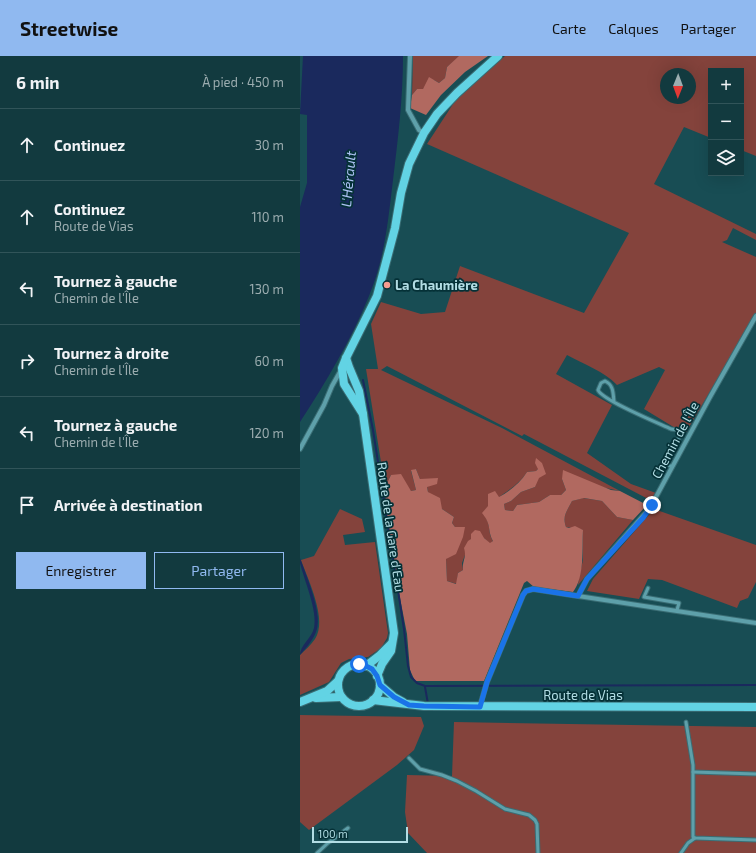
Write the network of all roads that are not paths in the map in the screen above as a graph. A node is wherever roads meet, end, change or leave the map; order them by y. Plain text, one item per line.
1 (410, 56) edge
2 (498, 56) edge
3 (424, 133) junction
4 (756, 316) edge
5 (346, 358) junction
6 (341, 372) junction
7 (356, 383) junction
8 (614, 402) junction
9 (363, 414) junction
10 (300, 449) edge
11 (672, 467) junction
12 (648, 588) dead end
13 (578, 596) junction
14 (677, 610) junction
15 (756, 623) edge
16 (393, 642) junction
17 (366, 666) junction
18 (377, 676) junction
19 (338, 682) junction
20 (380, 685) junction
21 (341, 697) junction
22 (313, 698) junction
23 (373, 700) junction
24 (300, 702) edge
25 (409, 705) junction
26 (480, 707) junction
27 (756, 707) edge
28 (686, 722) dead end
29 (409, 758) dead end
30 (693, 772) junction
31 (756, 774) edge
32 (348, 828) dead end
33 (694, 838) junction
34 (756, 840) edge
35 (317, 853) edge
36 (538, 853) edge
37 (682, 853) edge

1 - 3 street
2 - 3 main road
3 - 5 main road
4 - 11 street, Chemin de l'Île
5 - 6 main road
5 - 7 main road, Route de la Gare d'Eau
6 - 7 street
6 - 9 main road, Route de la Gare d'Eau
6 - 10 street
7 - 9 main road, Route de la Gare d'Eau
8 - 8 lane
8 - 11 lane
9 - 16 main road, Route de la Gare d'Eau
11 - 13 street, Chemin de l'Île
12 - 14 lane
13 - 14 street
13 - 26 street
14 - 15 street
16 - 17 main road
16 - 18 main road, Route de la Gare d'Eau
17 - 18 main road
17 - 19 main road
18 - 20 main road
19 - 21 main road
19 - 22 main road
20 - 23 main road
20 - 25 main road, Route de Vias
21 - 22 main road
21 - 23 main road
22 - 24 main road
23 - 25 main road, Route de Vias
25 - 26 main road, Route de Vias
26 - 27 main road, Route de Vias
28 - 30 lane
29 - 36 lane
30 - 31 lane
30 - 33 lane
32 - 35 lane
33 - 34 lane
33 - 37 lane

